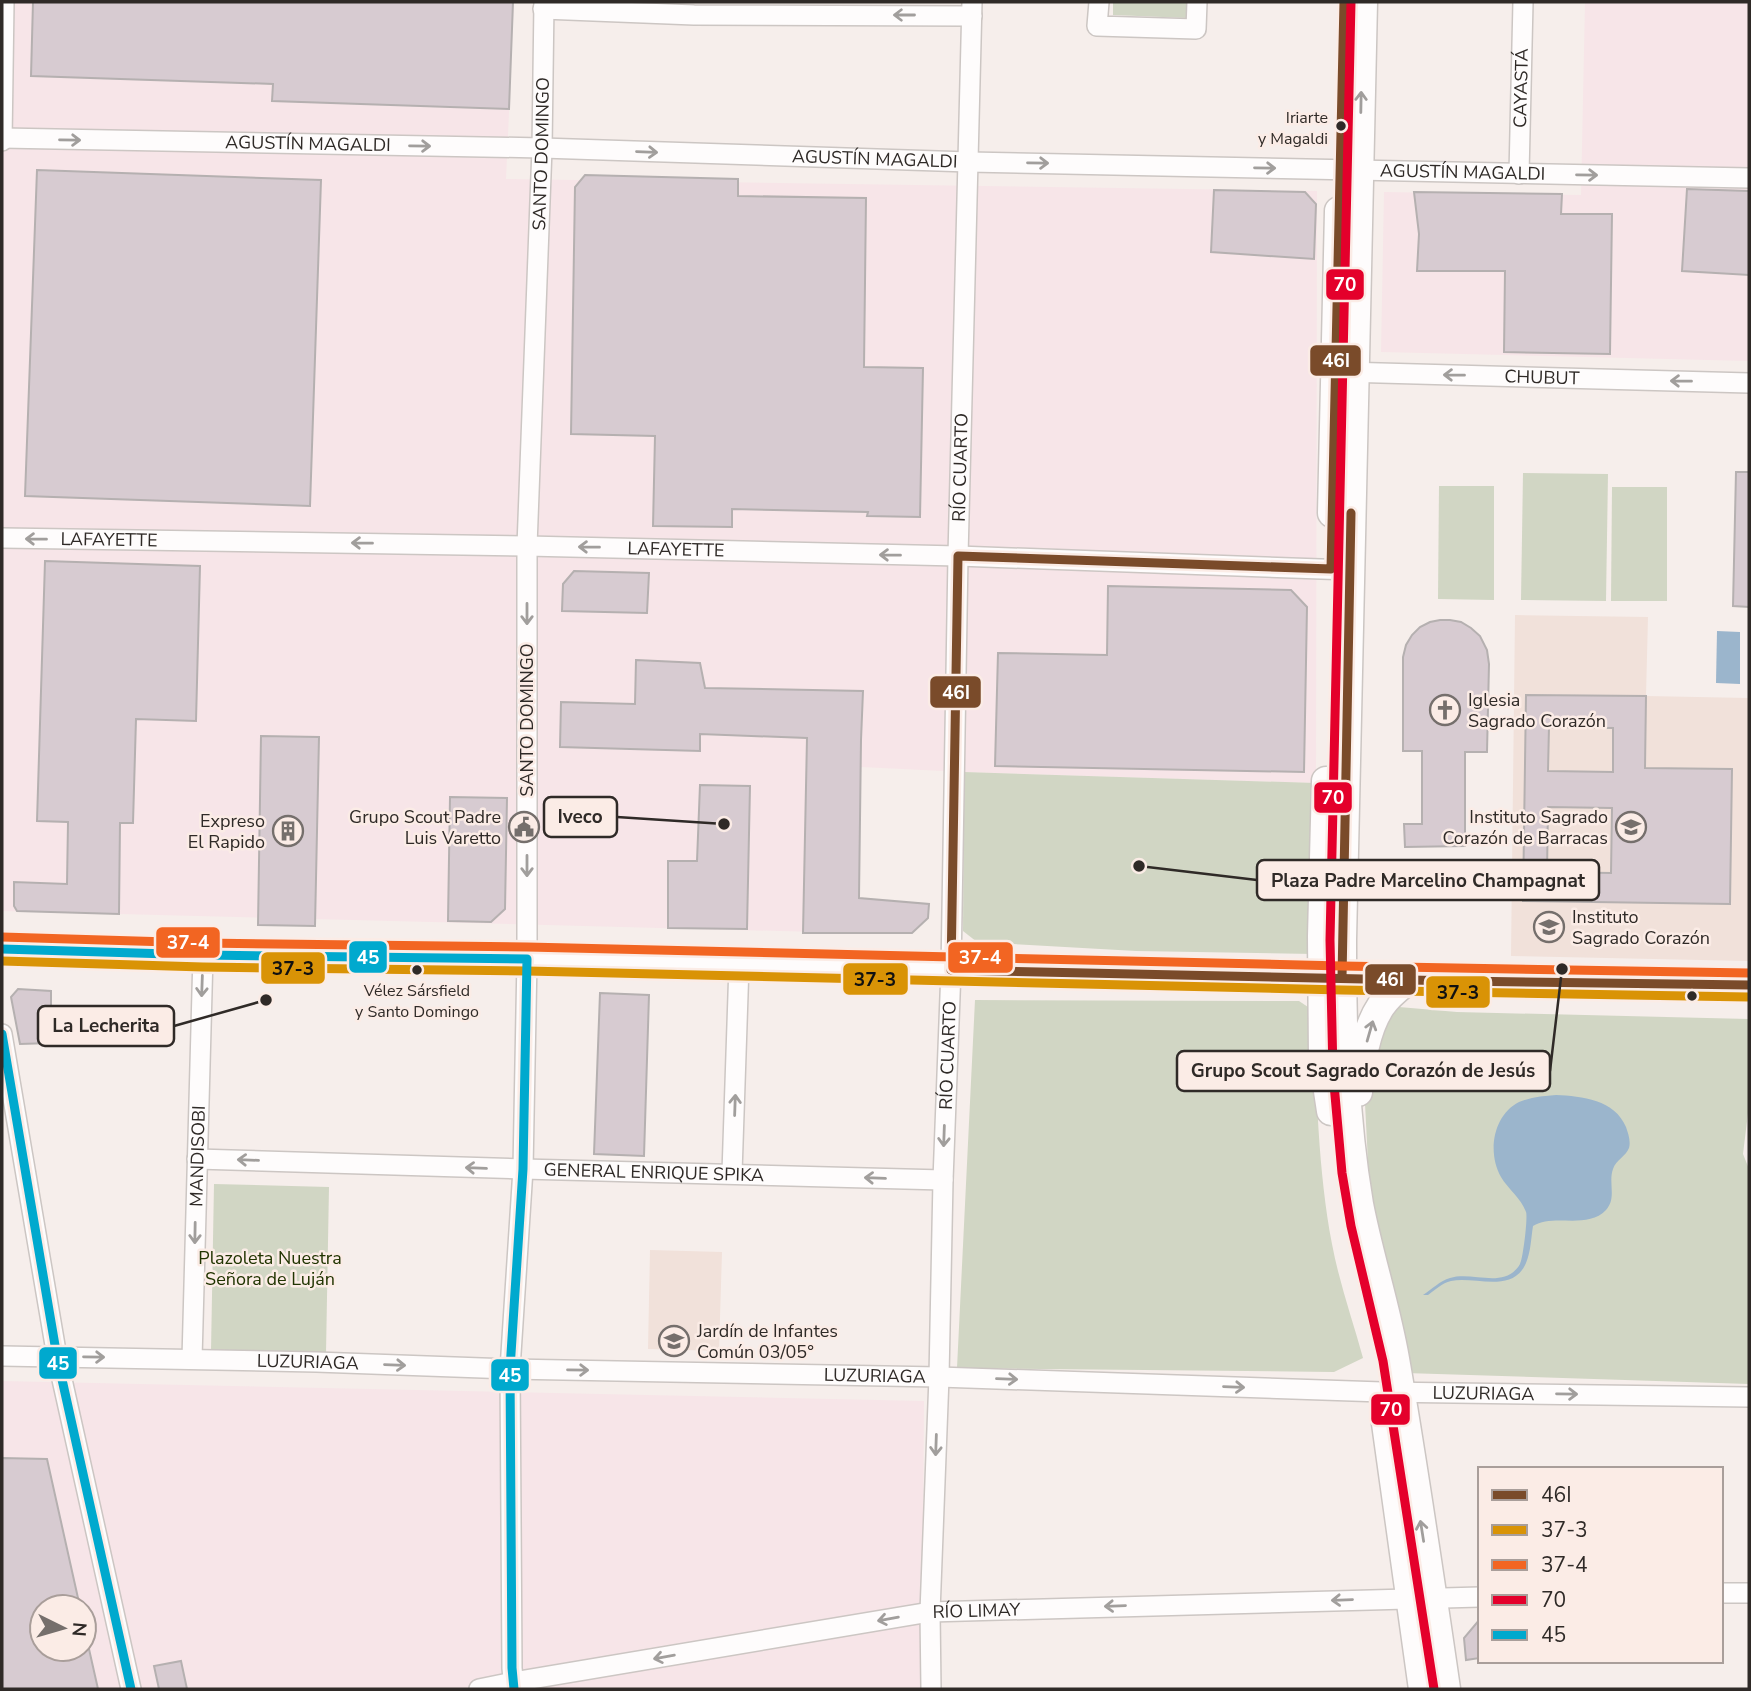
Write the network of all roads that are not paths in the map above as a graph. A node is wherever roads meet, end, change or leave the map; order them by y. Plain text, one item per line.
1 (4, 2) edge
2 (1099, 2) edge
3 (1197, 2) edge
4 (1344, 2) edge
5 (1363, 2) edge
6 (1523, 2) edge
7 (543, 5) edge
8 (694, 8) edge
9 (811, 8) edge
10 (972, 9) edge
11 (2, 139) edge
12 (542, 148) junction
13 (969, 162) junction
14 (1350, 170) junction
15 (1519, 174) junction
16 (1749, 178) edge
17 (1345, 372) junction
18 (1749, 383) edge
19 (2, 538) edge
20 (527, 546) junction
21 (958, 556) junction
22 (1340, 569) junction
23 (2, 949) edge
24 (203, 955) junction
25 (527, 959) junction
26 (739, 965) junction
27 (951, 970) junction
28 (1332, 978) junction
29 (1409, 979) junction
30 (1749, 985) edge
31 (2, 1034) edge
32 (197, 1159) junction
33 (523, 1169) junction
34 (1354, 1171) junction
35 (732, 1173) junction
36 (943, 1180) junction
37 (2, 1356) edge
38 (57, 1357) junction
39 (192, 1359) junction
40 (510, 1369) junction
41 (939, 1377) junction
42 (1391, 1392) junction
43 (1749, 1397) edge
44 (1749, 1592) edge
45 (1723, 1593) edge
46 (1478, 1597) edge
47 (1422, 1598) junction
48 (930, 1612) junction
49 (514, 1686) edge
50 (131, 1689) edge
51 (479, 1689) edge
52 (931, 1689) edge
53 (1423, 1689) edge
54 (1446, 1689) edge

1 - 11 street
2 - 3 street
4 - 14 main road
14 -> 5 main road
6 - 15 street, CAYASTÁ
7 - 8 street
7 - 12 street, SANTO DOMINGO
8 - 9 street
10 -> 9 street
10 - 13 street, RÍO CUARTO
11 -> 12 street, AGUSTÍN MAGALDI
12 -> 13 street, AGUSTÍN MAGALDI
12 - 20 street, SANTO DOMINGO
13 -> 14 street, AGUSTÍN MAGALDI
13 - 21 street, RÍO CUARTO
14 - 15 street, AGUSTÍN MAGALDI
14 - 17 main road
15 -> 16 street, AGUSTÍN MAGALDI
18 -> 17 street, CHUBUT
17 - 22 main road
20 -> 19 street, LAFAYETTE
21 -> 20 street, LAFAYETTE
20 -> 25 street, SANTO DOMINGO
21 - 22 street, LAFAYETTE
21 - 27 street, RÍO CUARTO
22 - 28 main road
23 - 24 main road
24 - 25 main road
24 -> 32 street, MANDISOBI
25 - 26 main road
25 - 33 street, SANTO DOMINGO
26 - 27 main road
35 -> 26 street
27 - 28 main road
27 -> 36 street, RÍO CUARTO
28 - 29 main road
28 - 34 main road
28 - 42 main road
29 - 30 main road
34 -> 29 main road
31 - 38 street
33 -> 32 street, GENERAL ENRIQUE SPIKA
32 -> 39 street, MANDISOBI
33 - 35 street, GENERAL ENRIQUE SPIKA
33 - 40 street, SANTO DOMINGO
34 - 42 main road
36 -> 35 street, GENERAL ENRIQUE SPIKA
36 - 41 street, RÍO CUARTO
37 - 38 street, LUZURIAGA
38 -> 39 street, LUZURIAGA
38 - 50 street
39 -> 40 street, LUZURIAGA
40 -> 41 street, LUZURIAGA
40 - 49 street, SANTO DOMINGO
41 -> 42 street, LUZURIAGA
41 -> 48 street, RÍO CUARTO
42 -> 43 street, LUZURIAGA
42 - 47 main road
44 - 45 street
46 - 47 street, RÍO LIMAY
47 -> 48 street, RÍO LIMAY
47 - 53 main road
47 - 54 main road
48 -> 49 street, RÍO LIMAY
48 - 52 street, RÍO CUARTO
49 - 51 street, RÍO LIMAY

